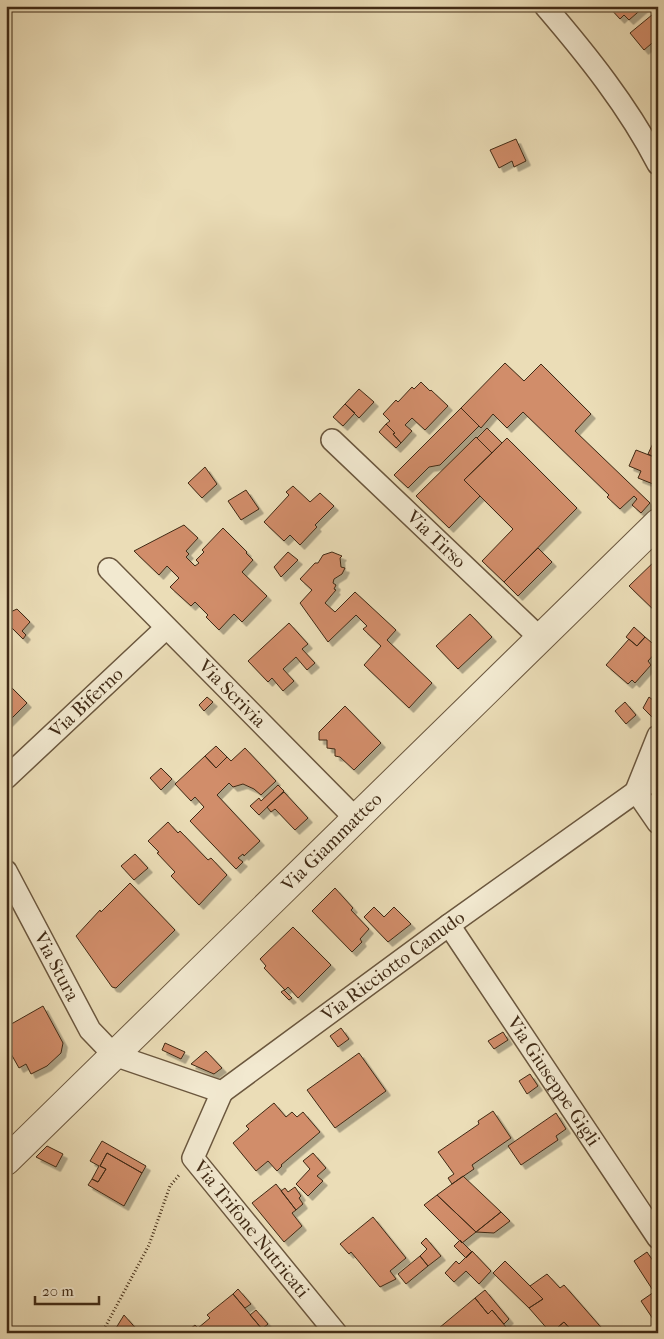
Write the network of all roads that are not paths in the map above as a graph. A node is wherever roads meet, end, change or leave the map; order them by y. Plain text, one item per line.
1 (545, 6) edge
2 (658, 164) edge
3 (332, 440) dead end
4 (658, 523) edge
5 (109, 569) dead end
6 (166, 628) junction
7 (540, 638) junction
8 (658, 736) edge
9 (658, 776) edge
10 (6, 778) edge
11 (636, 791) junction
12 (356, 819) junction
13 (658, 823) edge
14 (6, 871) edge
15 (449, 925) junction
16 (114, 1055) junction
17 (222, 1092) junction
18 (6, 1161) edge
19 (658, 1238) edge
20 (336, 1333) edge

1 - 2 street
3 - 7 street, Via Tirso
4 - 7 street, Via Giammatteo
5 - 6 street, Via Scrivia
6 - 10 street, Via Biferno
6 - 12 street, Via Scrivia
7 - 12 street, Via Giammatteo
8 - 11 street
9 - 11 street, Via Ricciotto Canudo
11 - 13 street
11 - 15 street, Via Ricciotto Canudo
12 - 16 street, Via Giammatteo
14 - 16 street, Via Stura
15 - 17 street, Via Ricciotto Canudo
15 - 19 street, Via Giuseppe Gigli
16 - 17 street
16 - 18 street, Via Giammatteo
17 - 20 street, Via Trifone Nutricati

